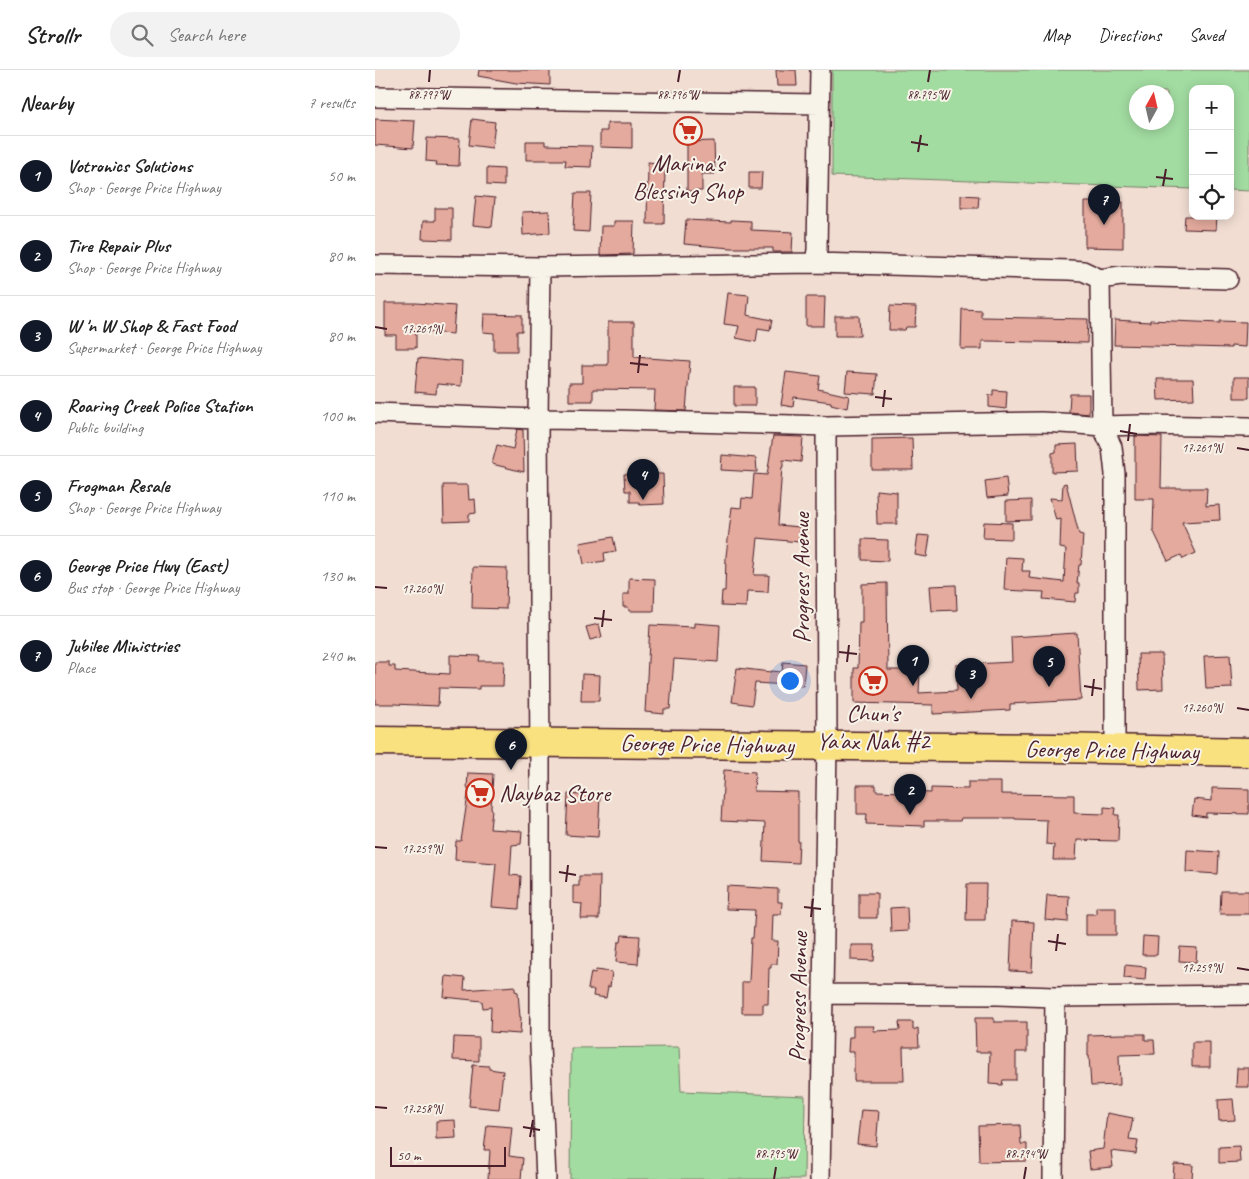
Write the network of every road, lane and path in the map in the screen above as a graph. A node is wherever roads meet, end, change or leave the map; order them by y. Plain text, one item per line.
1 (820, 70) edge
2 (375, 97) edge
3 (819, 104) junction
4 (815, 263) junction
5 (375, 265) edge
6 (540, 266) junction
7 (1100, 279) junction
8 (1228, 279) dead end
9 (375, 413) edge
10 (538, 419) junction
11 (827, 426) junction
12 (1102, 426) junction
13 (1249, 427) edge
14 (375, 740) edge
15 (540, 743) junction
16 (827, 745) junction
17 (1115, 749) junction
18 (1249, 752) edge
19 (823, 994) junction
20 (1249, 995) edge
21 (1055, 997) junction
22 (546, 1179) edge
23 (820, 1179) edge
24 (1053, 1179) edge

1 - 3 street
2 - 3 street
3 - 4 street
4 - 6 street
4 - 7 street
5 - 6 street
6 - 10 street
7 - 8 street
7 - 12 street
9 - 10 street
10 - 11 street
10 - 15 street
11 - 12 street
11 - 16 street, Progress Avenue
12 - 13 street
12 - 17 street
14 - 15 highway, George Price Highway
15 - 16 highway, George Price Highway
15 - 22 street
16 - 17 highway, George Price Highway
16 - 19 street, Progress Avenue
17 - 18 highway, George Price Highway
19 - 21 street
19 - 23 street, Progress Avenue
20 - 21 street
21 - 24 street

